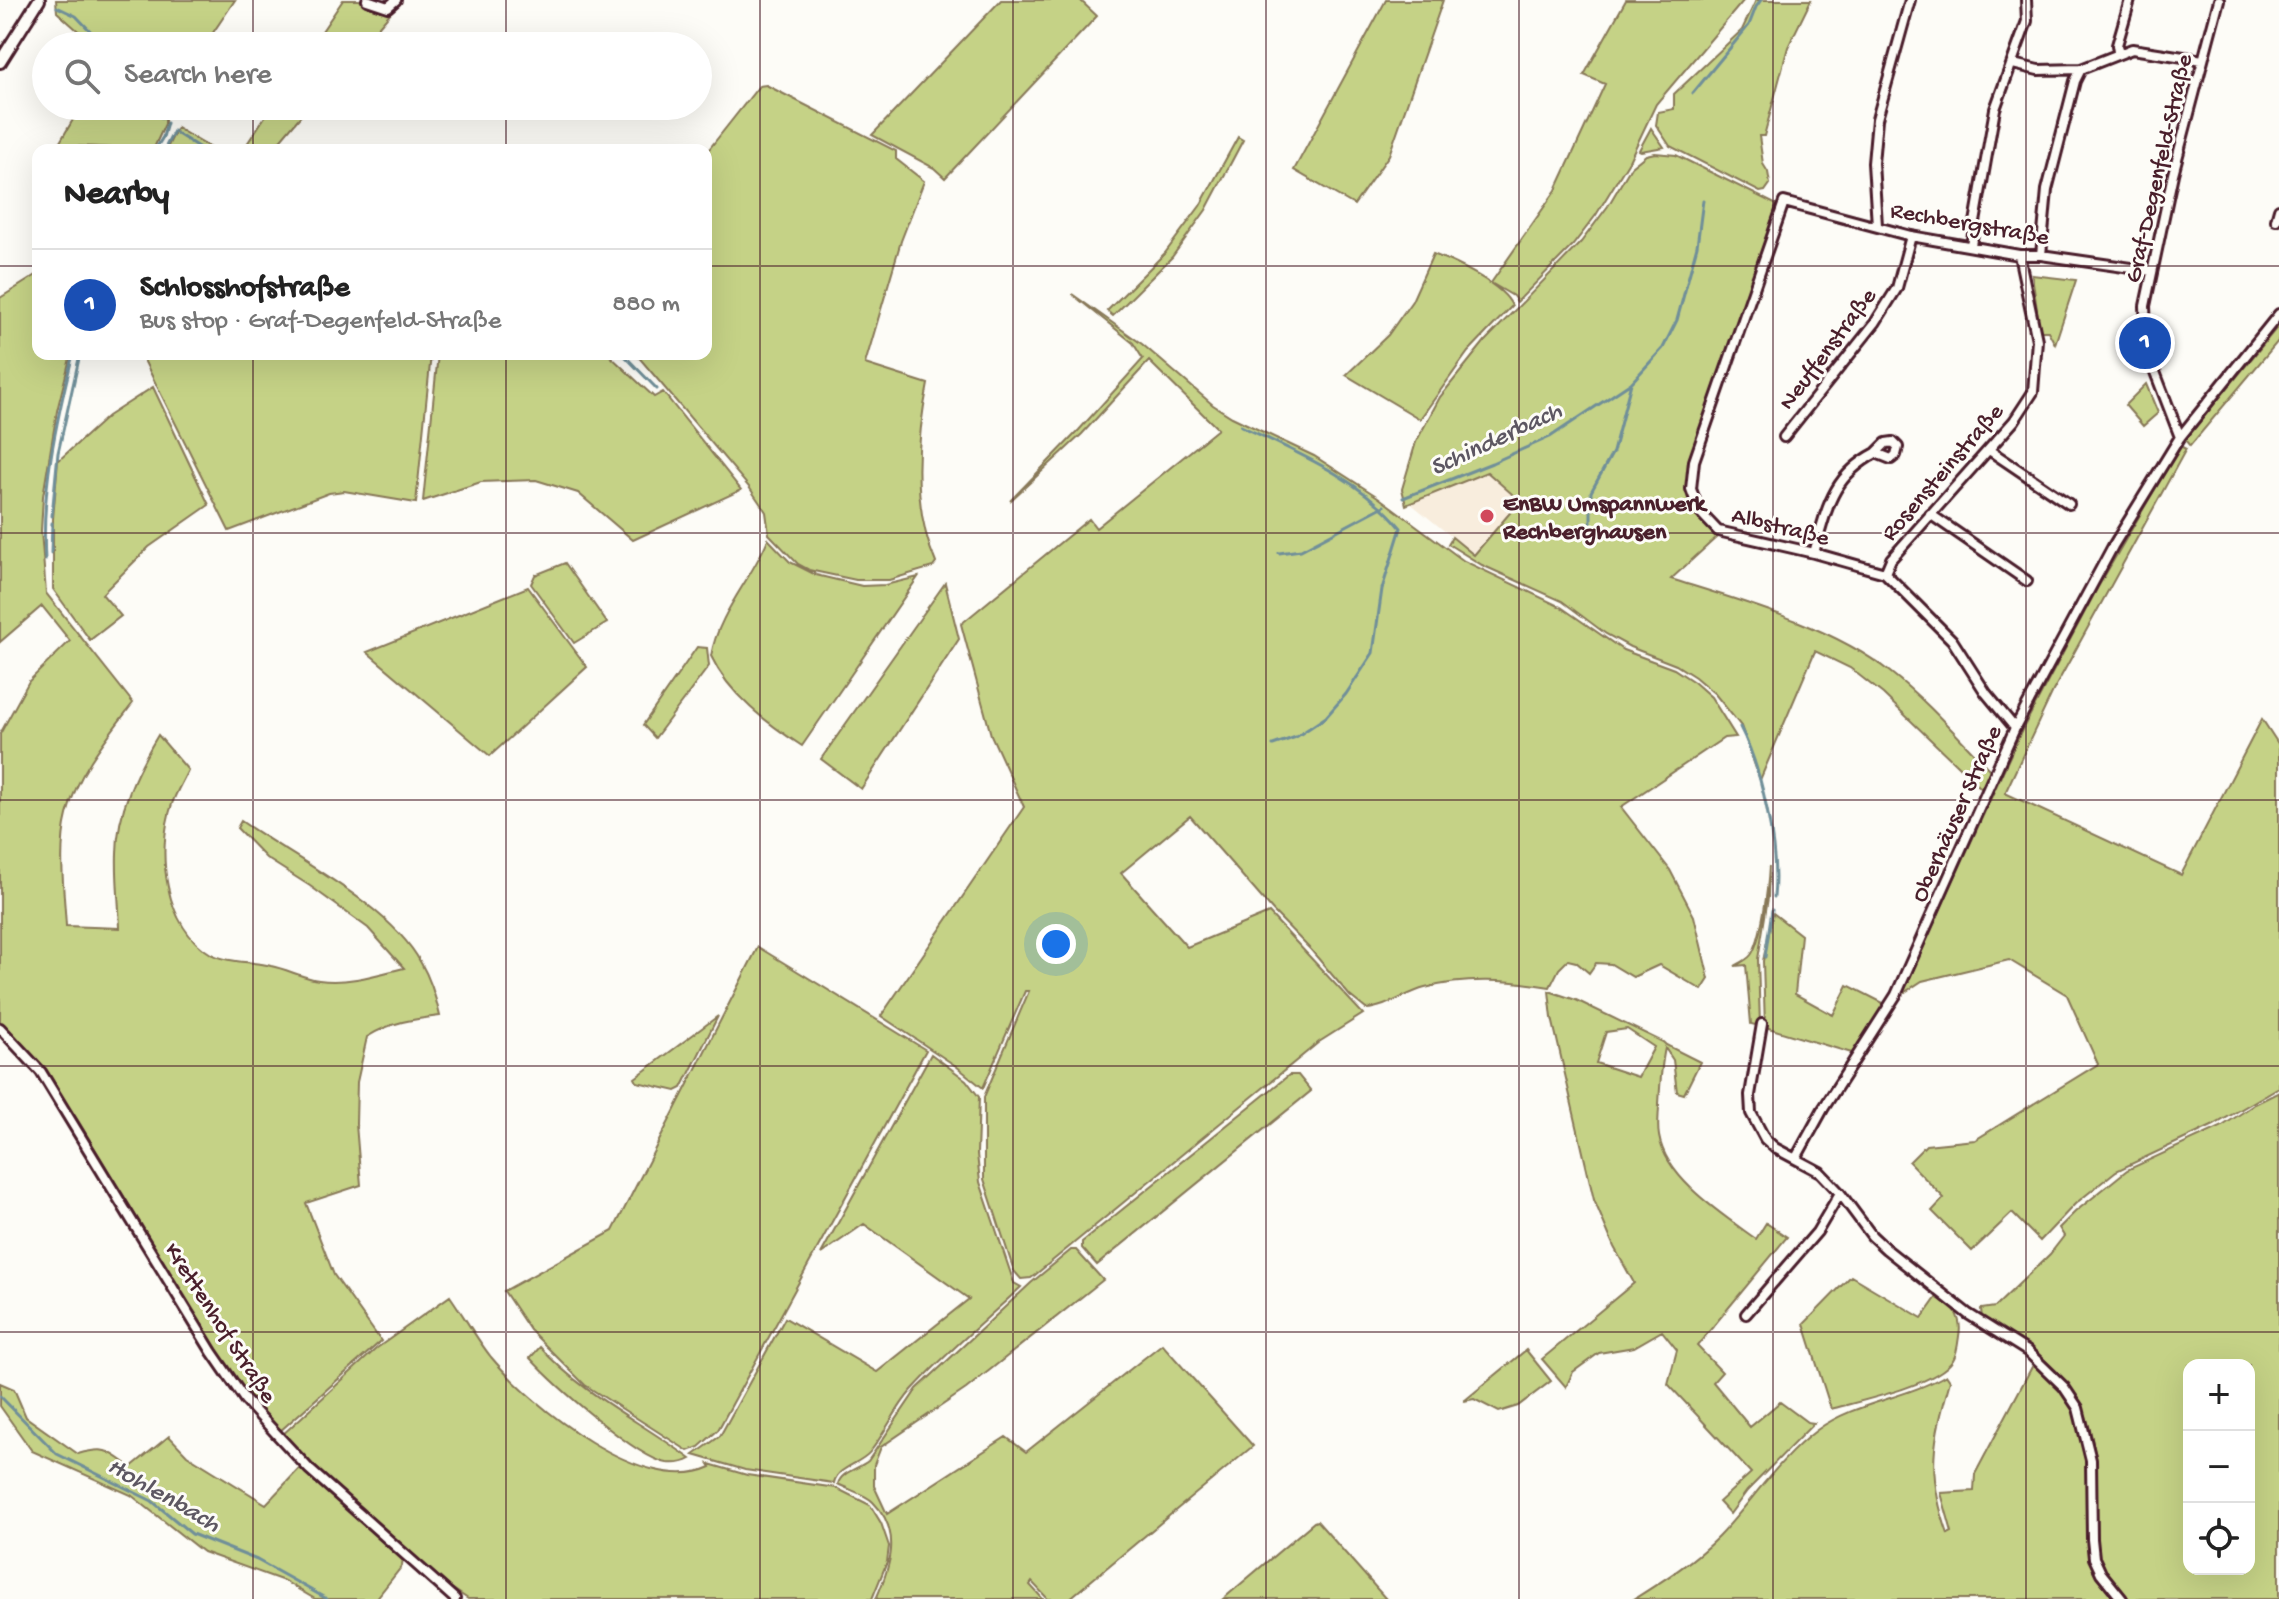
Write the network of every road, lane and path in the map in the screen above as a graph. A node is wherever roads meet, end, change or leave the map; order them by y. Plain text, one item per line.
1 (39, 0) edge
2 (367, 0) edge
3 (396, 0) edge
4 (1910, 0) edge
5 (2026, 0) edge
6 (2130, 0) edge
7 (2219, 0) edge
8 (2118, 52) junction
9 (2203, 60) junction
10 (0, 62) edge
11 (2013, 64) junction
12 (2081, 69) junction
13 (1784, 202) joint
14 (2279, 209) edge
15 (2276, 220) dead end
16 (1877, 225) junction
17 (1911, 236) junction
18 (1971, 245) junction
19 (2019, 255) junction
20 (2041, 255) junction
21 (2152, 271) junction
22 (2279, 314) edge
23 (1784, 437) dead end
24 (2180, 437) junction
25 (1989, 450) junction
26 (1876, 453) dead end
27 (2069, 504) dead end
28 (1930, 514) junction
29 (1814, 553) junction
30 (1885, 573) junction
31 (2027, 581) dead end
32 (2015, 728) junction
33 (1762, 1024) dead end
34 (0, 1028) edge
35 (1796, 1158) junction
36 (1840, 1193) junction
37 (1746, 1314) dead end
38 (455, 1599) edge
39 (2122, 1599) edge

1 - 10 street
2 - 3 street
4 - 16 street
5 - 11 street
6 - 8 street
7 - 9 street, Graf-Degenfeld-Straße
8 - 9 street
8 - 12 street
9 - 21 street, Graf-Degenfeld-Straße
11 - 12 street
11 - 18 street
12 - 20 street
13 - 16 street, Rechbergstraße
13 - 29 street, Albstraße
14 - 15 street
16 - 17 street, Rechbergstraße
17 - 18 street, Rechbergstraße
17 - 23 street, Neuffenstraße
18 - 19 street, Rechbergstraße
19 - 20 street, Rechbergstraße
19 - 25 street, Rosensteinstraße
20 - 21 street, Rechbergstraße
21 - 24 street, Graf-Degenfeld-Straße
22 - 24 street, Oberhäuser Straße
24 - 32 street, Oberhäuser Straße
25 - 27 street
25 - 28 street, Rosensteinstraße
26 - 29 street
28 - 30 street, Rosensteinstraße
28 - 31 street
29 - 30 street, Albstraße
30 - 32 street, Albstraße
32 - 35 street, Oberhäuser Straße
33 - 35 street
34 - 38 street, Krettenhof Straße
35 - 36 street
36 - 37 street
36 - 39 street

